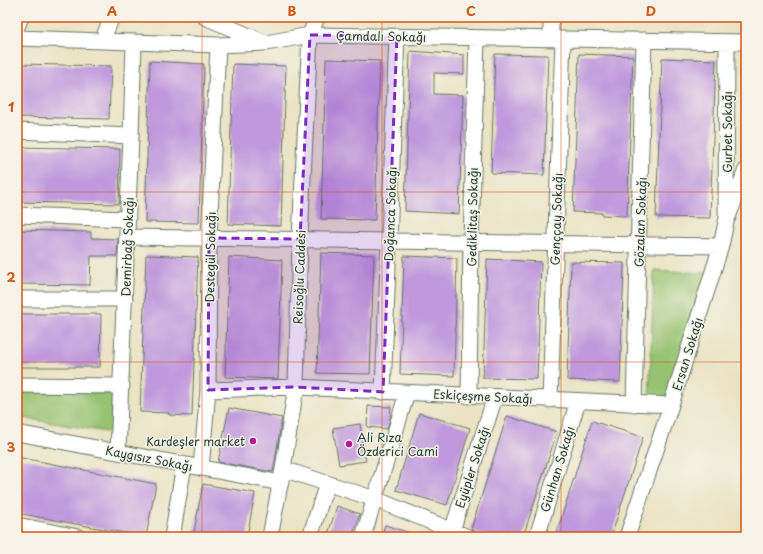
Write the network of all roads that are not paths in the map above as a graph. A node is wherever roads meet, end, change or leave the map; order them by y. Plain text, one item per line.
1 (21, 17) edge
2 (112, 17) edge
3 (205, 17) edge
4 (317, 17) edge
5 (551, 17) edge
6 (17, 27) edge
7 (310, 35) junction
8 (397, 36) junction
9 (17, 38) edge
10 (477, 38) junction
11 (557, 39) junction
12 (644, 40) junction
13 (102, 41) junction
14 (134, 42) junction
15 (727, 42) junction
16 (746, 42) edge
17 (266, 43) junction
18 (218, 45) junction
19 (17, 131) edge
20 (131, 136) junction
21 (746, 170) edge
22 (17, 215) edge
23 (128, 219) junction
24 (726, 222) junction
25 (127, 236) junction
26 (209, 238) junction
27 (300, 239) junction
28 (388, 240) junction
29 (471, 242) junction
30 (554, 243) junction
31 (639, 244) junction
32 (720, 246) junction
33 (17, 299) edge
34 (125, 299) junction
35 (17, 385) edge
36 (122, 386) junction
37 (296, 387) junction
38 (208, 390) junction
39 (383, 392) junction
40 (407, 392) junction
41 (470, 396) junction
42 (495, 397) junction
43 (550, 400) junction
44 (578, 401) junction
45 (634, 404) junction
46 (671, 406) junction
47 (17, 433) edge
48 (118, 452) junction
49 (184, 465) junction
50 (200, 468) junction
51 (282, 476) junction
52 (326, 483) junction
53 (375, 499) junction
54 (17, 525) edge
55 (451, 534) edge
56 (78, 537) edge
57 (172, 537) edge
58 (270, 537) edge
59 (310, 537) edge
60 (363, 537) edge
61 (468, 537) edge
62 (537, 537) edge
63 (627, 537) edge

1 - 6 street
2 - 13 street
3 - 17 street
4 - 7 street, Reisoğlu Caddesi
5 - 11 street, Genççay Sokağı
7 - 8 street, Çamdalı Sokağı
7 - 17 street, Çamdalı Sokağı
7 - 27 street, Reisoğlu Caddesi
8 - 10 street, Çamdalı Sokağı
8 - 28 street, Doğanca Sokağı
9 - 13 street, Çamdalı Sokağı
10 - 11 street, Çamdalı Sokağı
10 - 29 street, Gediklitaş Sokağı
11 - 12 street, Çamdalı Sokağı
11 - 30 street, Genççay Sokağı
12 - 15 street, Çamdalı Sokağı
12 - 31 street, Gözalan Sokağı
13 - 14 street, Çamdalı Sokağı
14 - 18 street, Çamdalı Sokağı
14 - 20 street, Demirbağ Sokağı
15 - 16 street, Çamdalı Sokağı
15 - 24 street, Gurbet Sokağı
17 - 18 street, Çamdalı Sokağı
18 - 26 street, Destegül Sokağı
19 - 20 street
20 - 23 street, Demirbağ Sokağı
21 - 24 street, Ersan Sokağı
22 - 23 street
23 - 25 street, Demirbağ Sokağı
24 - 32 street, Ersan Sokağı
25 - 26 street
25 - 34 street, Demirbağ Sokağı
26 - 27 street
26 - 38 street, Destegül Sokağı
27 - 28 street
27 - 37 street, Reisoğlu Caddesi
28 - 29 street
28 - 39 street, Doğanca Sokağı
29 - 30 street
29 - 41 street, Gediklitaş Sokağı
30 - 31 street
30 - 43 street, Genççay Sokağı
31 - 32 street
31 - 45 street, Gözalan Sokağı
32 - 46 street, Ersan Sokağı
33 - 34 street
34 - 36 street, Demirbağ Sokağı
35 - 36 street
36 - 48 street, Demirbağ Sokağı
37 - 38 street, Eskiçeşme Sokağı
37 - 39 street, Eskiçeşme Sokağı
37 - 51 street, Reisoğlu Caddesi
38 - 50 street, Destegül Sokağı
39 - 40 street, Eskiçeşme Sokağı
40 - 41 street, Eskiçeşme Sokağı
40 - 53 street
41 - 42 street, Eskiçeşme Sokağı
42 - 43 street, Eskiçeşme Sokağı
42 - 55 street, Eyüpler Sokağı
43 - 44 street, Eskiçeşme Sokağı
44 - 45 street, Eskiçeşme Sokağı
44 - 62 street, Günhan Sokağı
45 - 46 street, Eskiçeşme Sokağı
46 - 63 street, Ersan Sokağı
47 - 48 street, Kaygısız Sokağı
48 - 49 street, Kaygısız Sokağı
49 - 50 street, Kaygısız Sokağı
49 - 57 street
50 - 51 street, Kaygısız Sokağı
51 - 52 street, Kaygısız Sokağı
51 - 58 street, Reisoğlu Caddesi
52 - 53 street, Kaygısız Sokağı
52 - 59 street
53 - 55 street, Kaygısız Sokağı
53 - 60 street
54 - 56 street
55 - 61 street, Kaygısız Sokağı

